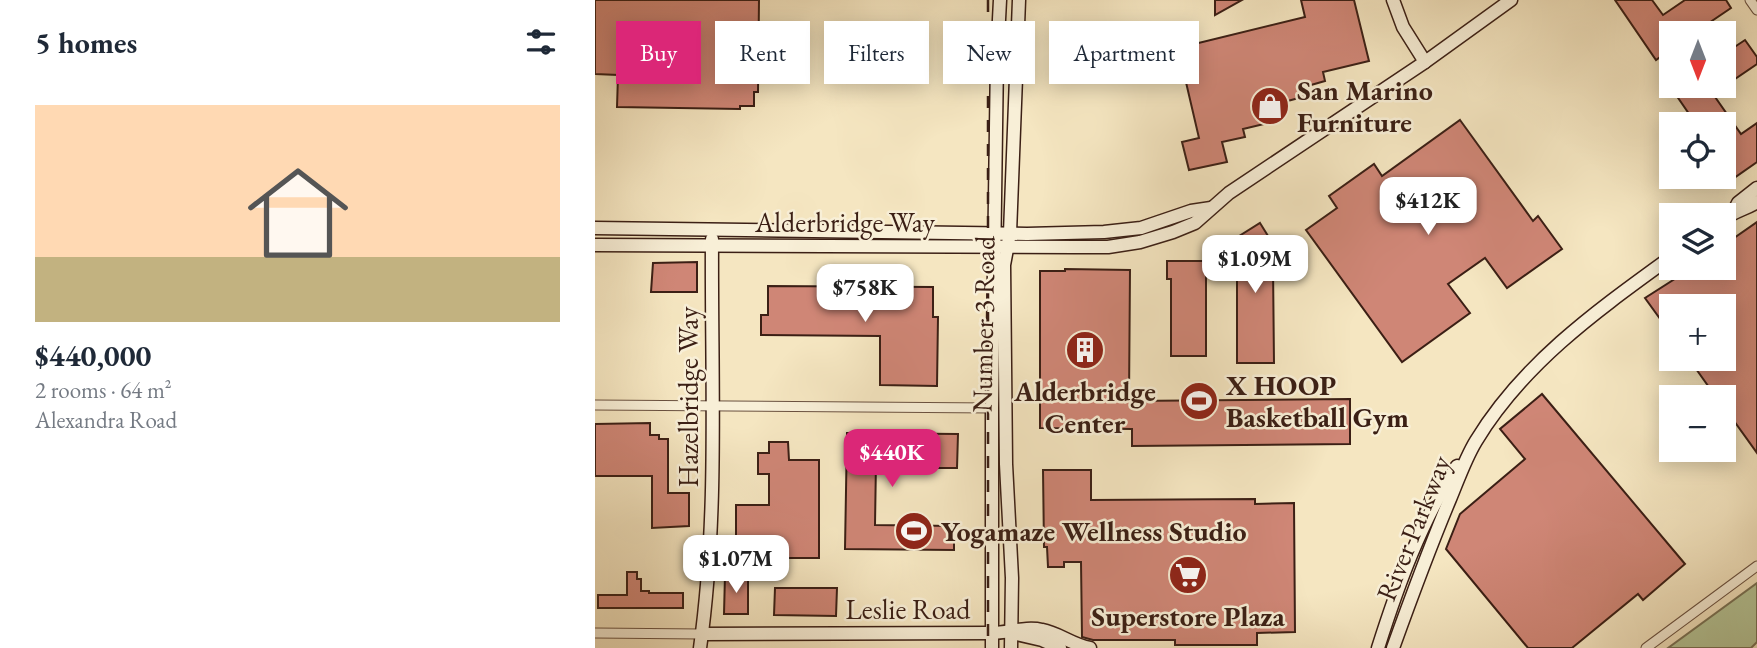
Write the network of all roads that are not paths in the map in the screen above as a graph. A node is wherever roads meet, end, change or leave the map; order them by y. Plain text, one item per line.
1 (1000, 0) edge
2 (1019, 0) edge
3 (1393, 0) edge
4 (1511, 0) edge
5 (1750, 0) edge
6 (1757, 10) edge
7 (1425, 62) junction
8 (1757, 188) edge
9 (1757, 201) edge
10 (1736, 206) edge
11 (1211, 208) junction
12 (1736, 213) edge
13 (595, 228) edge
14 (713, 229) junction
15 (995, 232) junction
16 (1010, 233) junction
17 (595, 245) edge
18 (712, 246) junction
19 (1001, 247) junction
20 (1659, 266) edge
21 (595, 405) edge
22 (713, 405) junction
23 (992, 408) junction
24 (1474, 443) junction
25 (1451, 498) junction
26 (1757, 566) edge
27 (1011, 632) junction
28 (595, 633) edge
29 (992, 633) junction
30 (701, 634) junction
31 (699, 648) edge
32 (992, 648) edge
33 (1010, 648) edge
34 (1060, 648) edge
35 (1090, 648) edge
36 (1378, 648) edge
37 (1386, 648) edge
38 (1393, 648) edge
39 (1646, 648) edge

1 - 15 street, Number 3 Road
2 - 16 street, Number 3 Road
3 - 7 street
4 - 7 street, Alderbridge Way
5 - 6 street
7 - 11 street, Alderbridge Way
8 - 10 street
9 - 12 street
11 - 16 street, Alderbridge Way
11 - 19 street, Alderbridge Way
13 - 14 street, Alderbridge Way
14 - 15 street, Alderbridge Way
14 - 18 street, Hazelbridge Way
15 - 16 street, Alderbridge Way
15 - 19 street, Number 3 Road
16 - 19 street, Number 3 Road
17 - 18 street, Alderbridge Way
18 - 19 street, Alderbridge Way
18 - 22 street, Hazelbridge Way
19 - 23 street, Number 3 Road
19 - 27 street, Number 3 Road
20 - 24 street
21 - 22 street
22 - 23 street
22 - 30 street, Hazelbridge Way
23 - 29 street, Number 3 Road
24 - 25 street, River Parkway
24 - 36 street, River Parkway
25 - 37 street
25 - 38 street, River Parkway
26 - 39 street
27 - 29 street, Leslie Road
27 - 33 street, Number 3 Road
27 - 34 street, Leslie Road
27 - 35 street, Leslie Road
28 - 30 street, Leslie Road
29 - 30 street, Leslie Road
29 - 32 street, Number 3 Road
30 - 31 street, Hazelbridge Way

